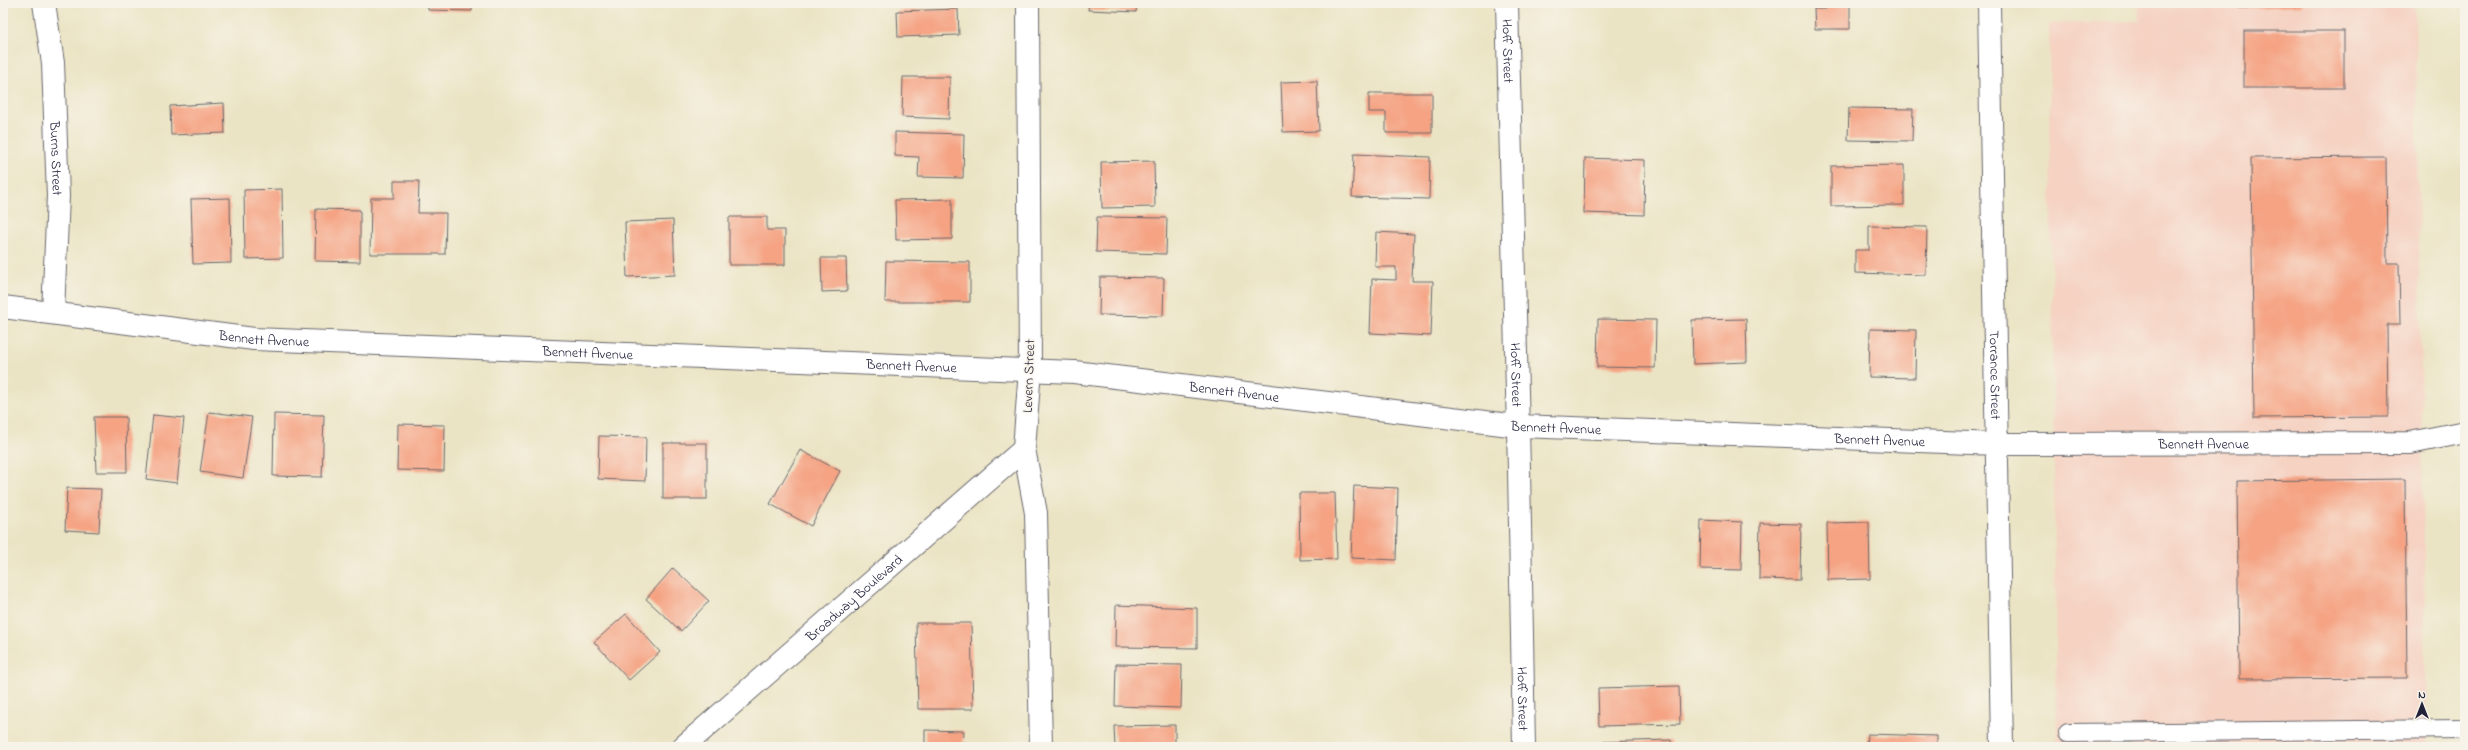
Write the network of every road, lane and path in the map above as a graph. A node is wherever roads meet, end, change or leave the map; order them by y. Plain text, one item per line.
1 (44, 3) edge
2 (1028, 3) edge
3 (1507, 3) edge
4 (1989, 3) edge
5 (3, 307) edge
6 (53, 313) junction
7 (1030, 369) junction
8 (1518, 426) junction
9 (2465, 432) edge
10 (1997, 444) junction
11 (1024, 449) junction
12 (2465, 729) edge
13 (2068, 733) dead end
14 (683, 747) edge
15 (1041, 747) edge
16 (1524, 747) edge
17 (2002, 747) edge

1 - 6 street, Burns Street
2 - 7 street, Levern Street
3 - 8 street, Hoff Street
4 - 10 street, Torrance Street
5 - 6 street, Bennett Avenue
6 - 7 street, Bennett Avenue
7 - 8 street, Bennett Avenue
7 - 11 street, Levern Street
8 - 10 street, Bennett Avenue
8 - 16 street, Hoff Street
9 - 10 street, Bennett Avenue
10 - 17 street, Torrance Street
11 - 14 street, Broadway Boulevard
11 - 15 street, Levern Street
12 - 13 lane

